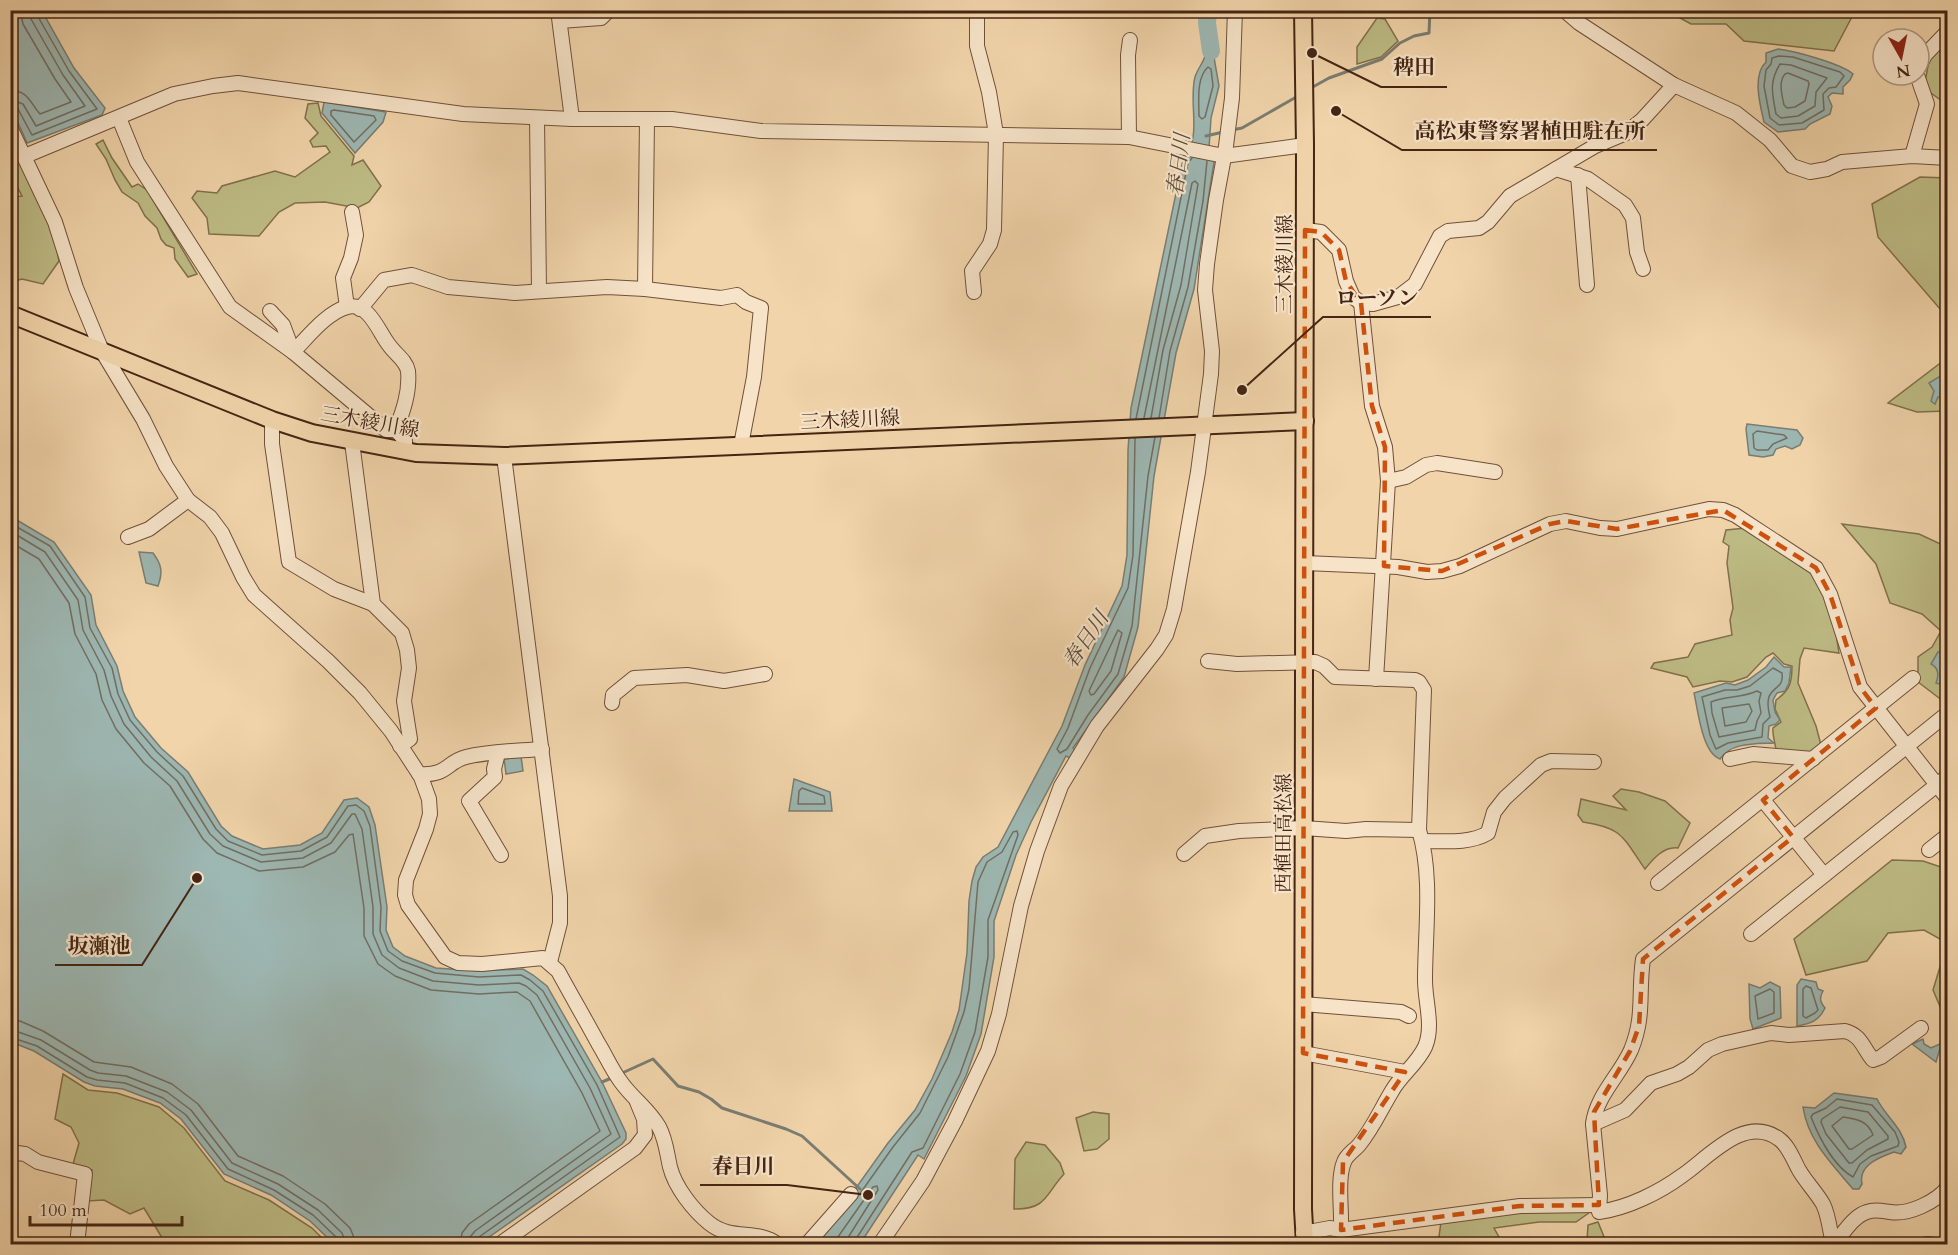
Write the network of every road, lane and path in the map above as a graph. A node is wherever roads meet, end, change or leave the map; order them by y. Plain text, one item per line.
1 (609, 10) edge
2 (977, 10) edge
3 (1235, 10) edge
4 (1303, 10) edge
5 (1564, 10) edge
6 (559, 16) edge
7 (1947, 31) edge
8 (1130, 40) dead end
9 (1931, 48) edge
10 (1674, 84) junction
11 (1921, 87) edge
12 (119, 118) junction
13 (537, 118) junction
14 (572, 119) junction
15 (647, 119) junction
16 (10, 127) edge
17 (996, 134) junction
18 (1130, 137) junction
19 (1305, 145) junction
20 (1222, 155) junction
21 (25, 156) junction
22 (1912, 156) junction
23 (1947, 158) edge
24 (1556, 169) junction
25 (1578, 176) junction
26 (351, 212) dead end
27 (1305, 230) junction
28 (1643, 269) dead end
29 (1587, 285) dead end
30 (645, 289) junction
31 (538, 291) junction
32 (974, 292) dead end
33 (1361, 303) junction
34 (353, 308) junction
35 (270, 311) dead end
36 (10, 314) edge
37 (102, 351) junction
38 (293, 352) junction
39 (272, 420) junction
40 (1305, 421) junction
41 (1203, 424) junction
42 (396, 430) junction
43 (352, 441) junction
44 (741, 445) junction
45 (405, 451) junction
46 (504, 456) junction
47 (1496, 472) dead end
48 (1388, 481) junction
49 (188, 500) junction
50 (128, 537) dead end
51 (1305, 563) junction
52 (1384, 566) junction
53 (373, 604) junction
54 (1304, 660) junction
55 (1208, 661) dead end
56 (765, 674) dead end
57 (1913, 678) dead end
58 (1376, 679) junction
59 (612, 703) dead end
60 (1876, 708) junction
61 (1943, 717) dead end
62 (400, 746) junction
63 (1906, 746) junction
64 (542, 748) junction
65 (498, 753) junction
66 (1730, 759) dead end
67 (1813, 759) junction
68 (1594, 762) dead end
69 (419, 774) junction
70 (1942, 781) edge
71 (1947, 799) edge
72 (1763, 800) junction
73 (1304, 828) junction
74 (1947, 835) edge
75 (1421, 836) junction
76 (1793, 837) junction
77 (1929, 850) dead end
78 (1184, 854) dead end
79 (501, 855) dead end
80 (1824, 875) junction
81 (1658, 883) dead end
82 (1751, 934) dead end
83 (550, 962) junction
84 (1303, 1004) junction
85 (1409, 1016) dead end
86 (1921, 1028) dead end
87 (1303, 1053) junction
88 (1405, 1072) junction
89 (634, 1097) junction
90 (1593, 1124) junction
91 (10, 1152) edge
92 (1947, 1187) edge
93 (850, 1194) dead end
94 (1599, 1204) junction
95 (1341, 1230) junction
96 (727, 1239) edge
97 (1304, 1239) edge
98 (77, 1245) edge
99 (500, 1245) edge
100 (777, 1245) edge
101 (807, 1245) edge
102 (880, 1245) edge
103 (1833, 1245) edge

1 - 6 street
2 - 17 street
3 - 20 street
4 - 19 main road, 三木綾川線
5 - 10 street
6 - 14 street
7 - 9 street
8 - 18 street
10 - 22 street
10 - 24 street
11 - 22 street
12 - 13 street
12 - 21 street
12 - 38 street
13 - 14 street
13 - 31 street
14 - 15 street
15 - 17 street
15 - 30 street
16 - 21 street
17 - 18 street
17 - 32 street
18 - 20 street
19 - 20 street
19 - 27 main road, 三木綾川線
20 - 41 street
21 - 37 street
22 - 23 street
24 - 25 street
24 - 33 street
25 - 28 street
25 - 29 street
26 - 34 street
27 - 33 street
27 - 40 main road, 三木綾川線
30 - 31 street
30 - 44 street
31 - 34 street
33 - 48 street
34 - 38 street
34 - 42 street
35 - 38 street
36 - 37 main road, 三木綾川線
37 - 39 main road, 三木綾川線
37 - 49 street
38 - 42 street
39 - 43 main road, 三木綾川線
39 - 53 street
40 - 41 main road, 三木綾川線
40 - 51 main road, 西植田高松線
41 - 44 main road, 三木綾川線
41 - 102 street
42 - 45 street
43 - 45 main road, 三木綾川線
43 - 53 street
44 - 46 main road, 三木綾川線
45 - 46 main road, 三木綾川線
46 - 64 street
47 - 48 street
48 - 52 street
49 - 50 street
49 - 62 street
51 - 52 street
51 - 54 main road, 西植田高松線
52 - 58 street
52 - 60 street
53 - 62 street
54 - 55 street
54 - 58 street
54 - 73 main road, 西植田高松線
56 - 59 street
57 - 60 street
58 - 75 street
60 - 63 street
60 - 67 street
61 - 63 street
62 - 69 street
63 - 70 street
63 - 76 street
64 - 65 street
64 - 83 street
65 - 69 street
65 - 79 street
66 - 67 street
67 - 72 street
68 - 75 street
69 - 83 street
70 - 71 street
70 - 80 street
72 - 76 street
72 - 81 street
73 - 75 street
73 - 78 street
73 - 84 main road, 西植田高松線
74 - 77 street
75 - 88 street
76 - 80 street
76 - 90 street
80 - 82 street
83 - 89 street
84 - 85 street
84 - 87 main road, 西植田高松線
86 - 90 street
87 - 88 street
87 - 97 main road, 西植田高松線
88 - 95 street
89 - 96 street
89 - 99 street
90 - 94 street
91 - 98 street
92 - 103 street
93 - 101 street
94 - 95 street
94 - 103 street
95 - 97 street
96 - 100 street

